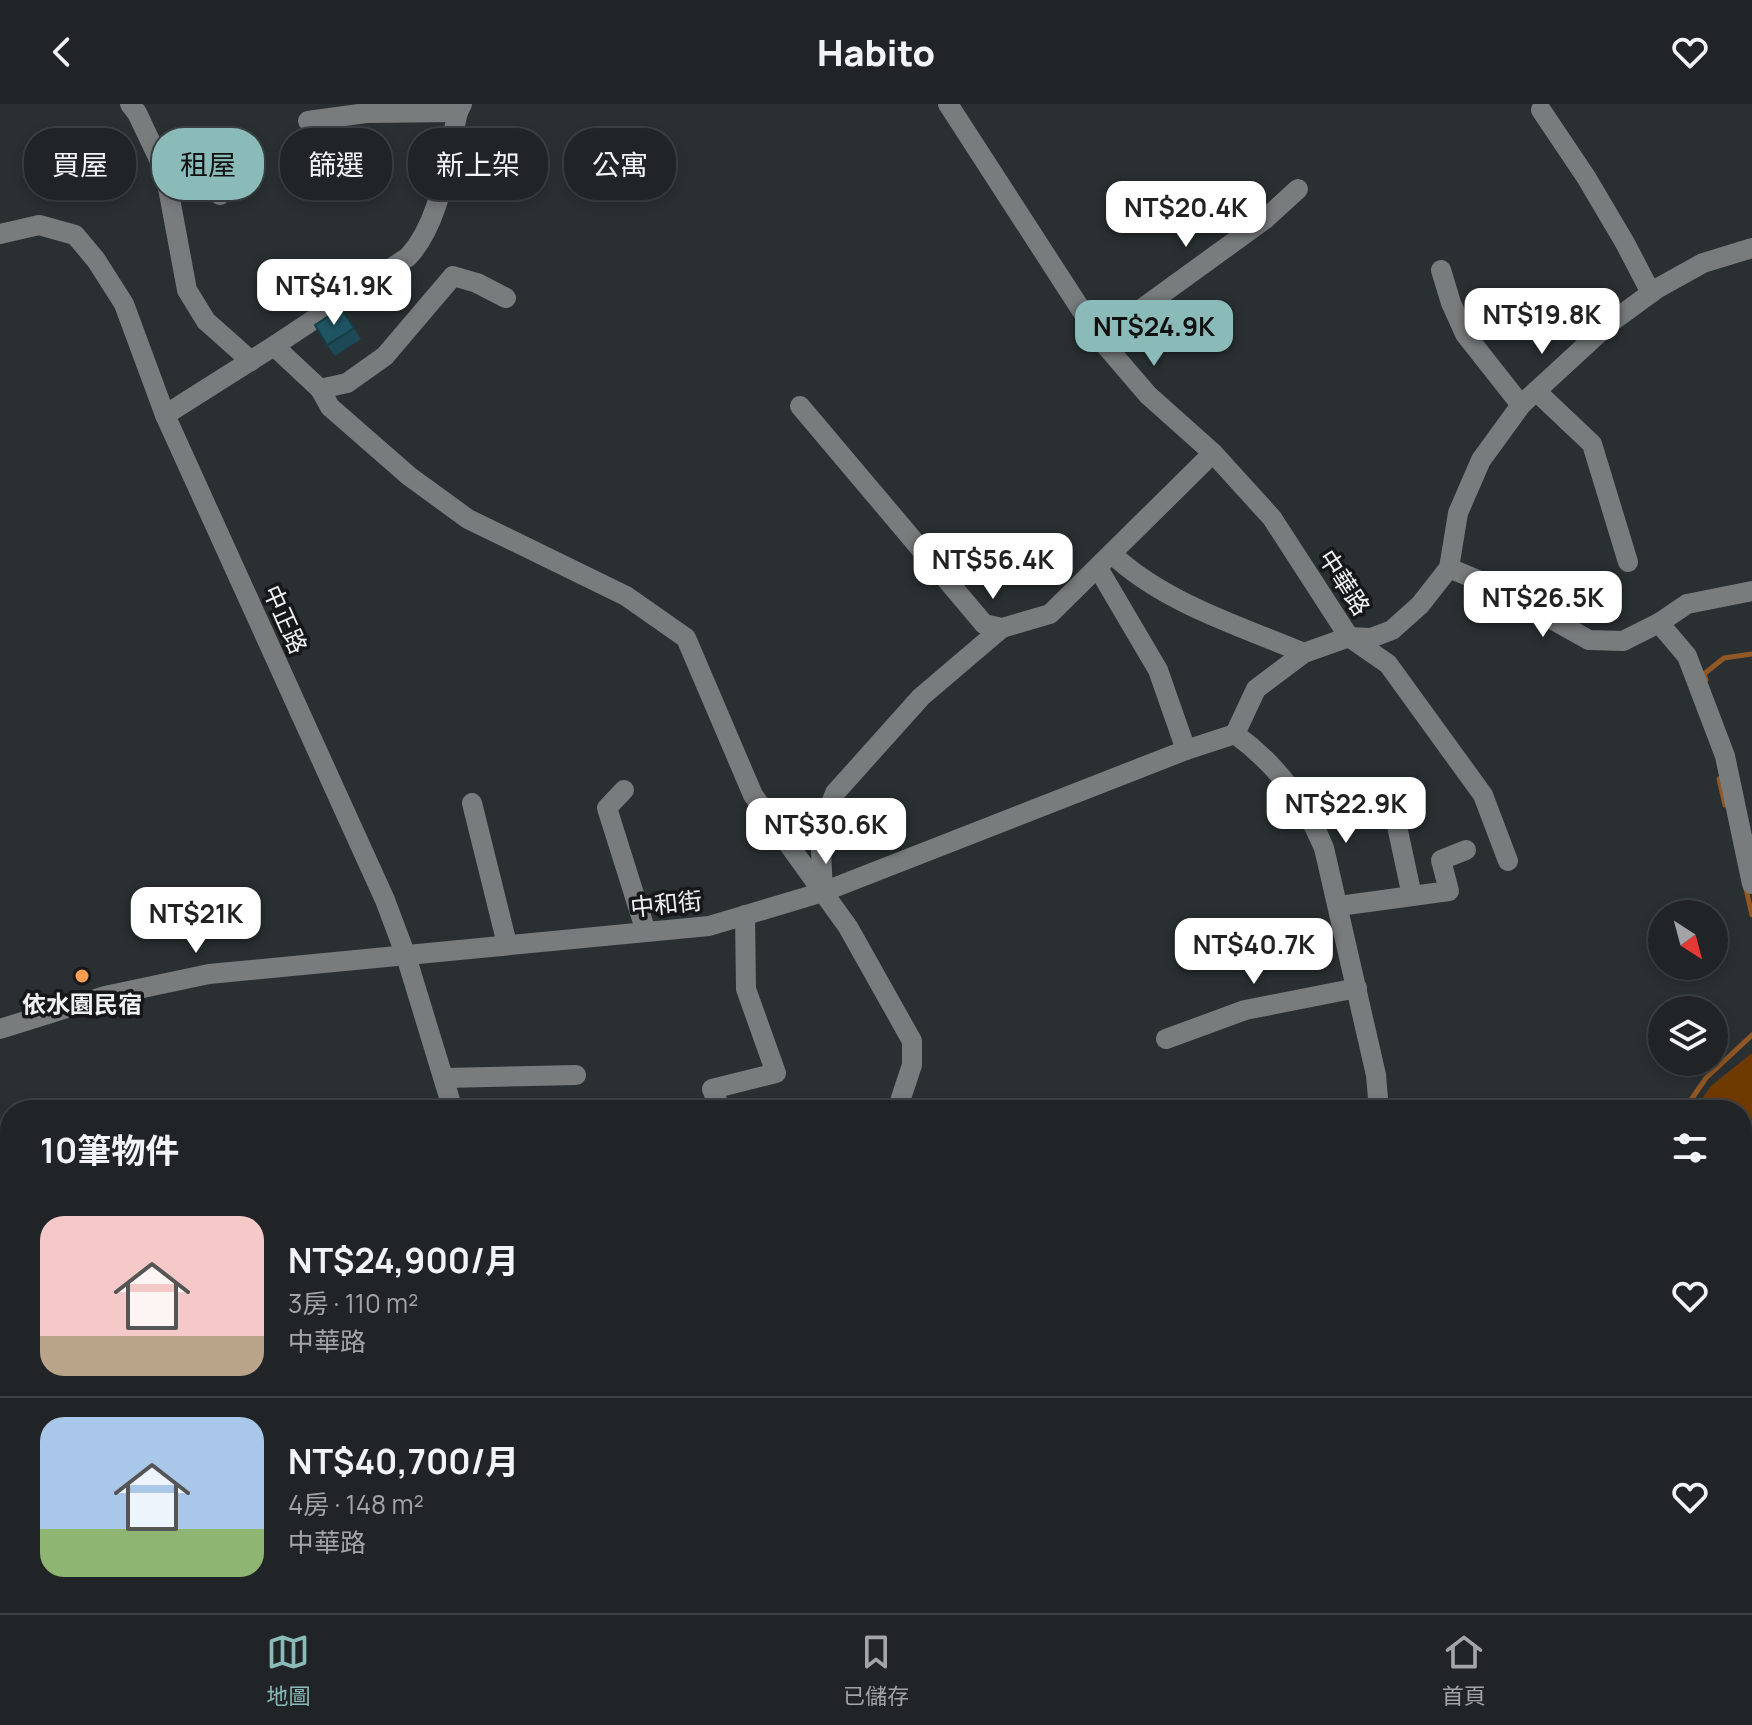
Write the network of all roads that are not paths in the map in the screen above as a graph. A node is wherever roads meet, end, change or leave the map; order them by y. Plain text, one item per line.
1 (130, 104) edge
2 (948, 104) edge
3 (460, 108) edge
4 (1541, 110) dead end
5 (308, 121) dead end
6 (152, 147) edge
7 (1298, 189) dead end
8 (170, 200) edge
9 (0, 234) edge
10 (1752, 248) edge
11 (1441, 270) dead end
12 (1651, 293) junction
13 (506, 298) dead end
14 (1100, 339) junction
15 (274, 346) junction
16 (251, 361) junction
17 (320, 389) junction
18 (1529, 398) junction
19 (800, 406) dead end
20 (165, 415) junction
21 (1213, 453) junction
22 (1105, 561) junction
23 (1628, 562) dead end
24 (1449, 568) junction
25 (1752, 591) edge
26 (1659, 623) junction
27 (1002, 628) junction
28 (1349, 637) junction
29 (1304, 653) junction
30 (1235, 734) junction
31 (1186, 750) junction
32 (624, 790) dead end
33 (472, 803) dead end
34 (1397, 826) dead end
35 (1466, 850) dead end
36 (1508, 861) dead end
37 (1752, 884) edge
38 (823, 892) junction
39 (1412, 896) junction
40 (1339, 906) junction
41 (745, 915) junction
42 (646, 932) junction
43 (507, 944) junction
44 (406, 956) junction
45 (1357, 988) junction
46 (0, 1029) edge
47 (1166, 1039) dead end
48 (576, 1075) dead end
49 (444, 1078) junction
50 (450, 1100) edge
51 (717, 1100) edge
52 (900, 1100) edge
53 (1378, 1100) edge

1 - 6 street
2 - 14 street, 中華路
3 - 5 street
3 - 15 street
4 - 12 street
7 - 14 street
8 - 16 street
9 - 20 street, 中正路
10 - 12 street
11 - 18 street
12 - 18 street
13 - 17 street
14 - 21 street, 中華路
15 - 16 street
15 - 17 street
16 - 20 street
17 - 38 street
18 - 23 street
18 - 24 street
19 - 27 street
20 - 44 street, 中正路
21 - 22 street
21 - 28 street, 中華路
22 - 27 street
22 - 29 street
22 - 31 street
24 - 26 street
24 - 28 street
25 - 26 street
26 - 37 street
27 - 38 street
28 - 29 street, 中華路
28 - 36 street
29 - 30 street, 中華路
30 - 31 street, 中和街
30 - 40 street
31 - 38 street, 中和街
32 - 42 street
33 - 43 street
34 - 39 street
35 - 39 street
38 - 41 street, 中和街
38 - 52 street
39 - 40 street
40 - 45 street
41 - 42 street, 中和街
41 - 51 street
42 - 43 street, 中和街
43 - 44 street, 中和街
44 - 46 street, 中和街
44 - 49 street, 中正路
45 - 47 street
45 - 53 street
48 - 49 street
49 - 50 street, 中正路

